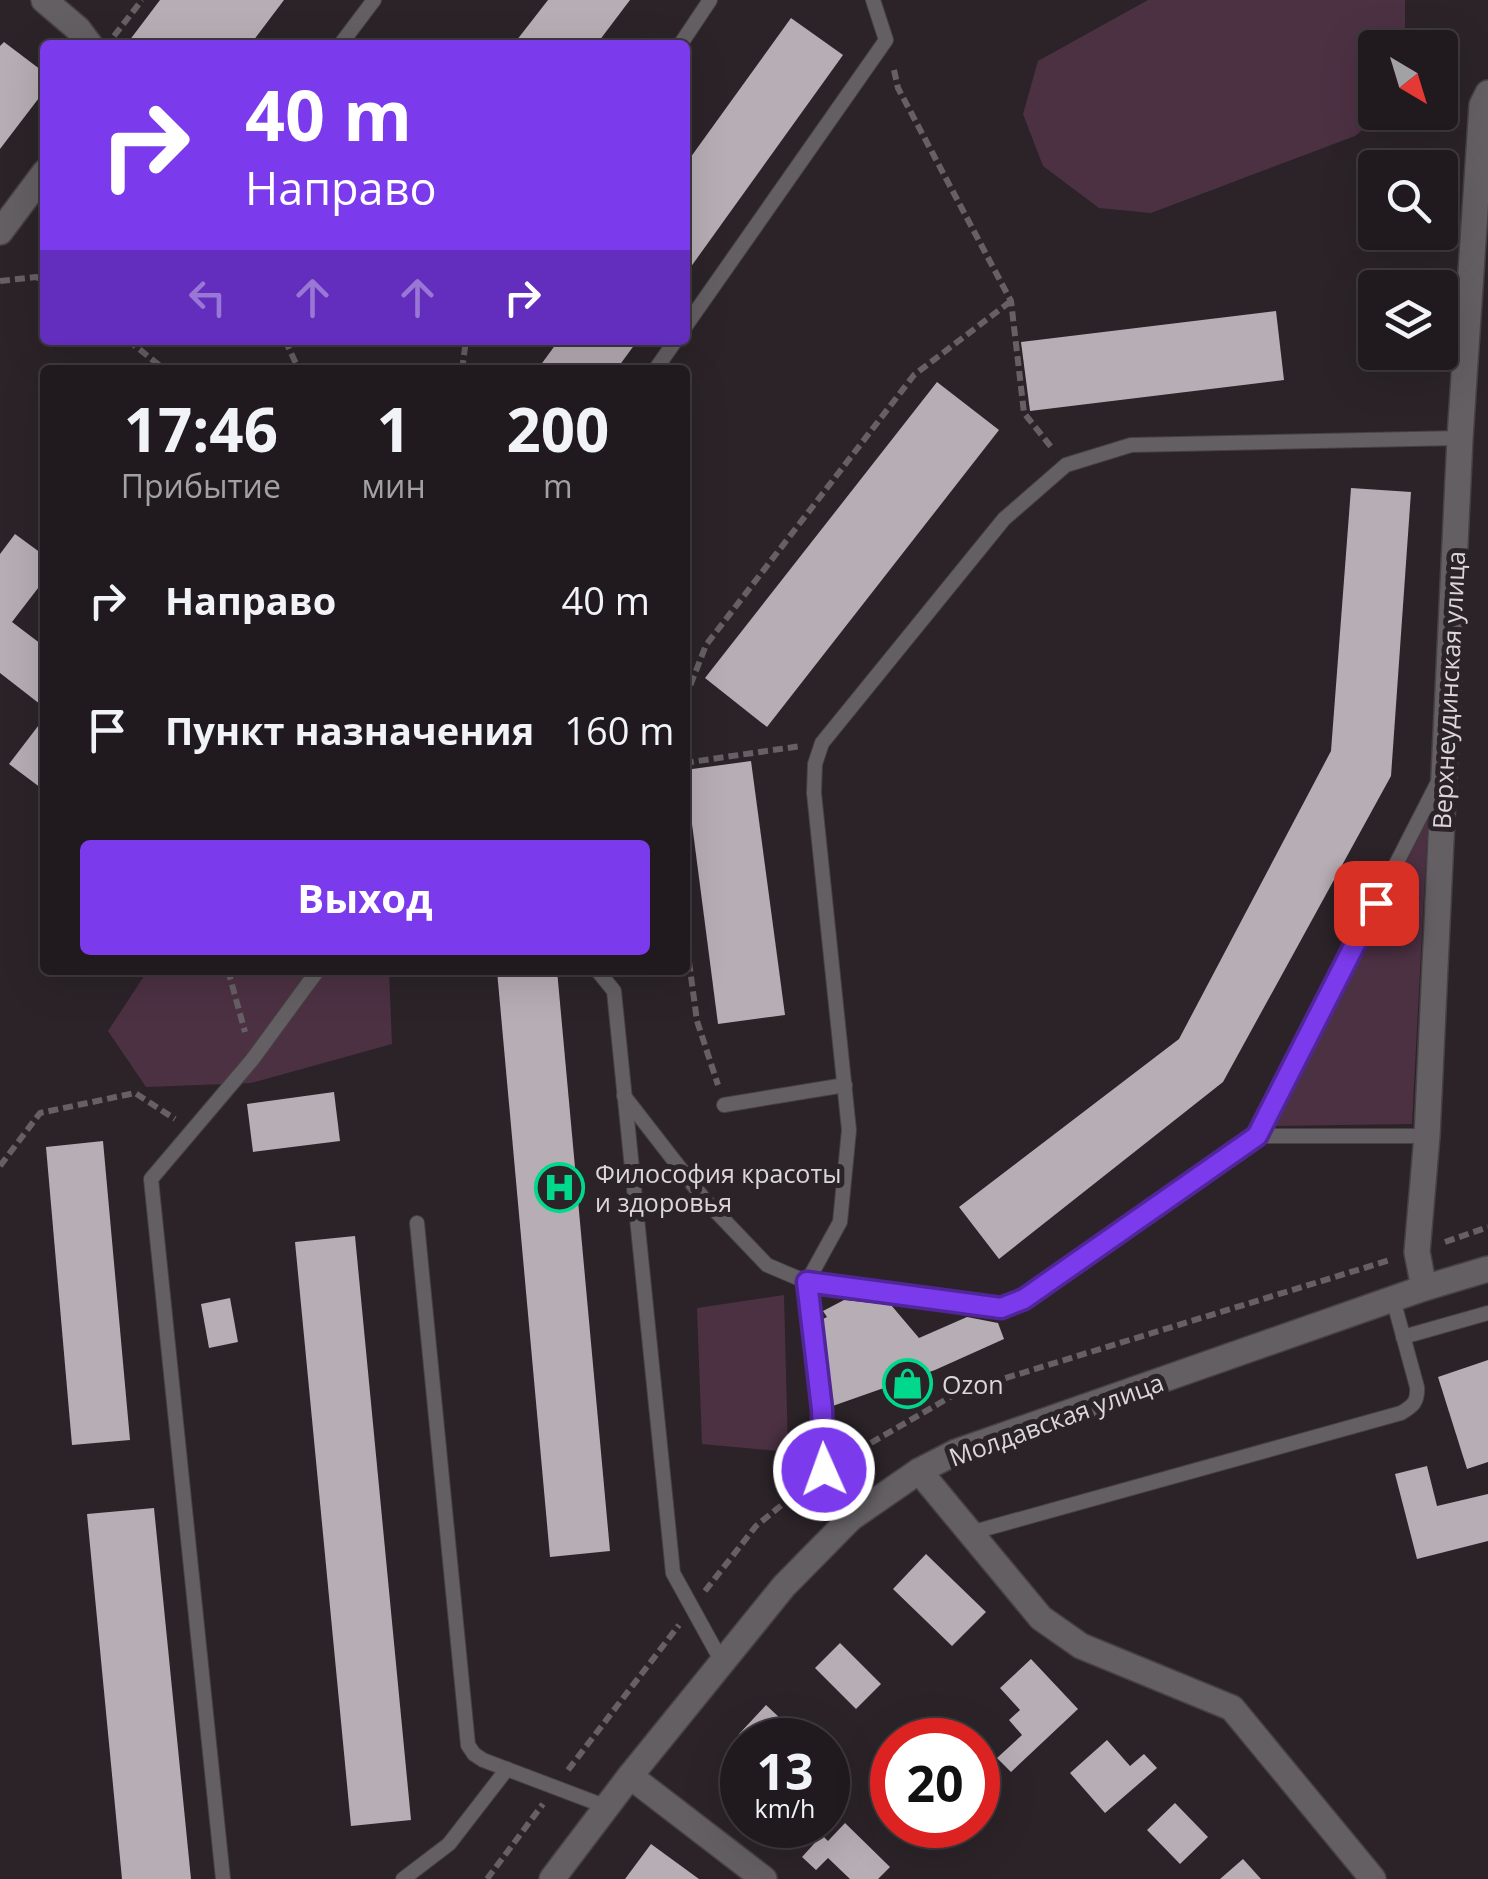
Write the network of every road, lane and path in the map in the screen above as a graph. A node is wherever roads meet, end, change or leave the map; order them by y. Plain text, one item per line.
1 (44, 0) edge
2 (142, 0) edge
3 (374, 0) edge
4 (710, 0) edge
5 (872, 0) edge
6 (86, 40) edge
7 (112, 40) edge
8 (344, 40) edge
9 (683, 40) edge
10 (886, 40) junction
11 (1488, 94) edge
12 (40, 179) edge
13 (0, 232) edge
14 (40, 279) edge
15 (0, 282) edge
16 (1011, 301) junction
17 (690, 321) edge
18 (134, 345) edge
19 (159, 365) edge
20 (1460, 438) junction
21 (1066, 465) junction
22 (690, 685) edge
23 (822, 743) junction
24 (690, 763) edge
25 (1444, 770) junction
26 (690, 969) edge
27 (229, 975) edge
28 (314, 975) edge
29 (601, 975) edge
30 (252, 1060) junction
31 (845, 1085) junction
32 (624, 1096) junction
33 (724, 1106) joint
34 (193, 1130) junction
35 (1257, 1136) junction
36 (1427, 1136) junction
37 (0, 1166) edge
38 (417, 1223) dead end
39 (1488, 1269) edge
40 (807, 1282) junction
41 (1424, 1288) junction
42 (1393, 1299) junction
43 (1488, 1314) edge
44 (1403, 1337) junction
45 (919, 1471) junction
46 (852, 1518) junction
47 (970, 1532) junction
48 (722, 1662) junction
49 (507, 1769) junction
50 (630, 1776) junction
51 (607, 1807) junction
52 (224, 1879) edge
53 (404, 1879) edge
54 (552, 1879) edge
55 (764, 1879) edge
56 (1373, 1879) edge

1 - 6 street
2 - 7 path
3 - 8 lane
4 - 9 lane
5 - 10 lane
10 - 16 path
10 - 17 lane
11 - 20 street, Верхнеудинская улица
12 - 13 street
14 - 15 path
16 - 21 path
16 - 22 path
18 - 19 path
20 - 21 lane
20 - 25 street, Верхнеудинская улица
21 - 23 lane
23 - 24 path
23 - 31 lane
25 - 35 lane
25 - 36 street, Верхнеудинская улица
26 - 33 path
27 - 30 path
28 - 30 lane
29 - 32 lane
30 - 34 lane
31 - 33 lane
31 - 40 lane
32 - 40 lane
32 - 48 lane
34 - 37 path
34 - 52 lane
35 - 36 lane
35 - 40 lane
36 - 41 street, Верхнеудинская улица
38 - 49 lane
39 - 41 street, Молдавская улица
40 - 46 lane
41 - 42 street, Молдавская улица
42 - 44 lane
42 - 45 street, Молдавская улица
43 - 44 lane
44 - 47 lane
45 - 46 street, Молдавская улица
45 - 47 street
46 - 48 street, Молдавская улица
47 - 56 street
48 - 50 street, Молдавская улица
49 - 51 lane
49 - 53 lane
50 - 51 street, Молдавская улица
50 - 55 street
51 - 54 street, Молдавская улица

